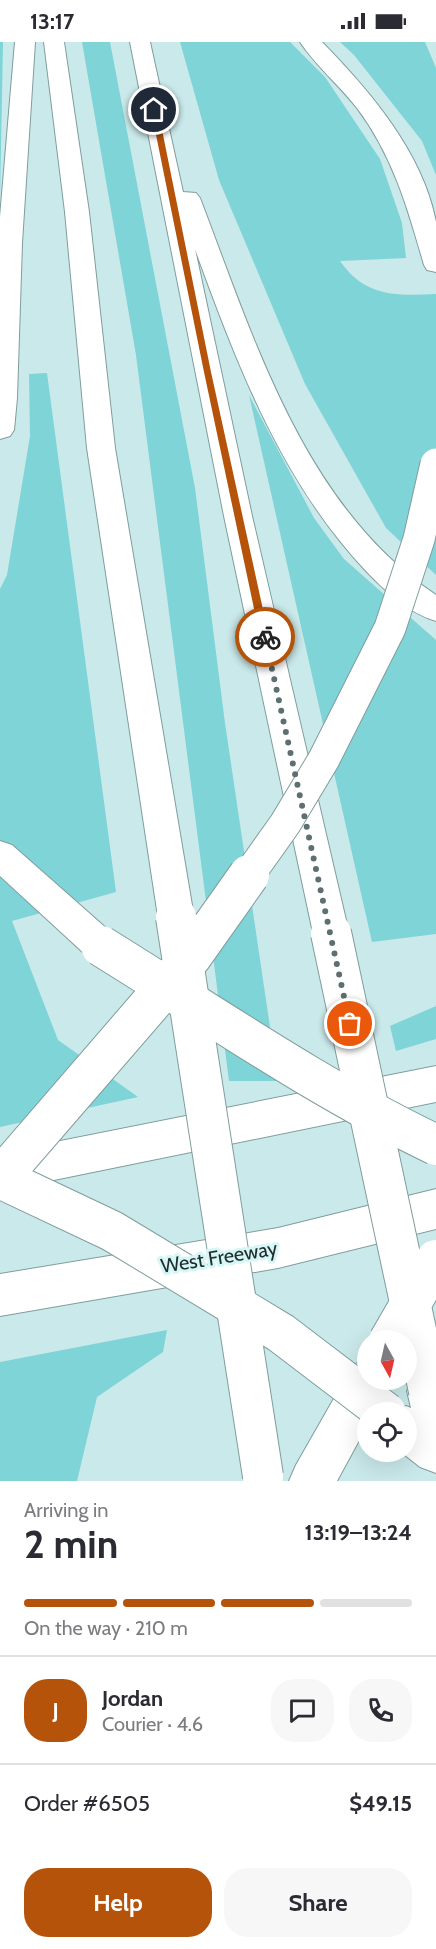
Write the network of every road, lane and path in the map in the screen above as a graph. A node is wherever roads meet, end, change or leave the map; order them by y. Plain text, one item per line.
1 (25, 42) edge
2 (54, 42) edge
3 (140, 42) edge
4 (310, 42) edge
5 (154, 110) junction
6 (436, 265) edge
7 (0, 430) edge
8 (436, 464) edge
9 (436, 610) edge
10 (0, 855) edge
11 (436, 1083) edge
12 (436, 1145) edge
13 (0, 1172) edge
14 (0, 1178) edge
15 (436, 1209) edge
16 (436, 1260) edge
17 (0, 1295) edge
18 (395, 1330) edge
19 (362, 1390) edge
20 (372, 1402) edge
21 (433, 1408) edge
22 (417, 1436) edge
23 (436, 1451) edge
24 (263, 1479) edge
25 (312, 1481) edge

1 - 7 highway
2 - 24 highway, bridge
3 - 5 highway
4 - 6 highway
5 - 9 highway
5 - 21 highway, bridge
8 - 14 highway, bridge
10 - 12 highway, bridge
11 - 13 highway
14 - 20 highway, bridge
15 - 17 highway, West Freeway
16 - 18 highway, bridge
19 - 25 highway
22 - 23 highway

